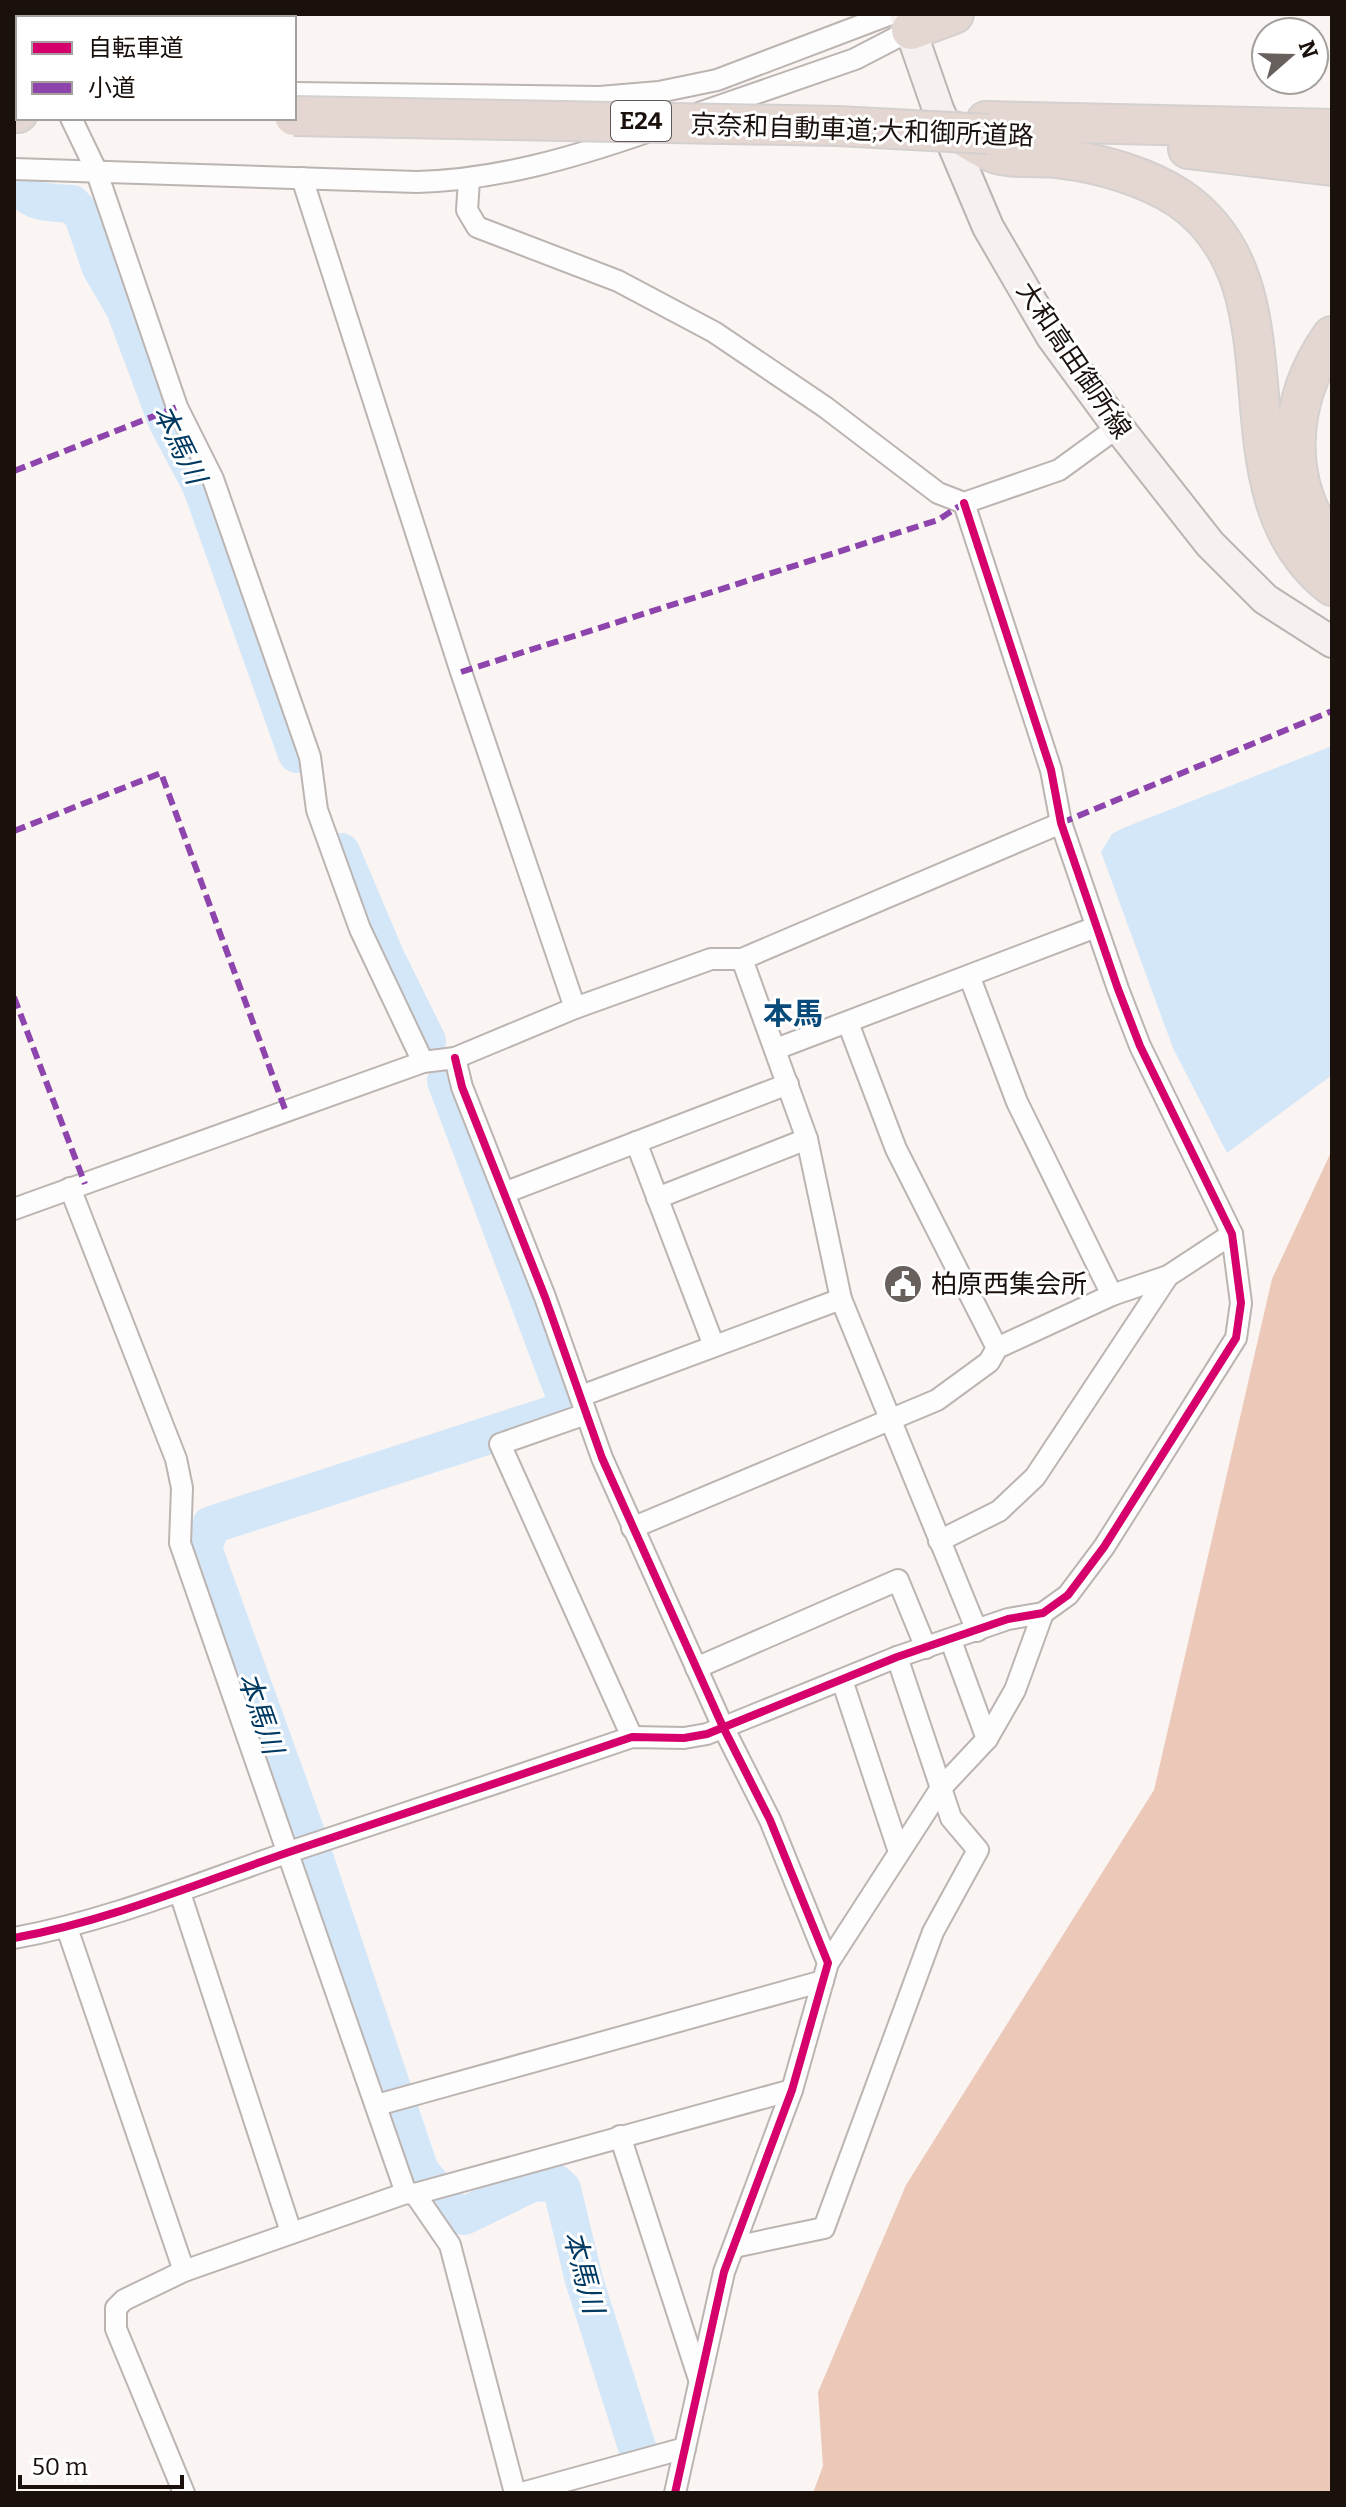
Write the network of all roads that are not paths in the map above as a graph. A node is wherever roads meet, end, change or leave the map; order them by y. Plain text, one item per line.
1 (954, 14) edge
2 (902, 19) edge
3 (296, 93) edge
4 (296, 116) edge
5 (72, 120) edge
6 (1332, 129) edge
7 (982, 135) junction
8 (1332, 166) edge
9 (16, 169) edge
10 (96, 170) junction
11 (302, 178) junction
12 (469, 180) junction
13 (1332, 336) edge
14 (1118, 427) junction
15 (964, 503) junction
16 (1332, 547) edge
17 (1332, 586) edge
18 (1332, 642) edge
19 (1061, 823) junction
20 (1096, 927) junction
21 (742, 959) junction
22 (970, 978) junction
23 (575, 1008) junction
24 (848, 1023) junction
25 (776, 1049) junction
26 (439, 1060) junction
27 (788, 1084) junction
28 (807, 1139) junction
29 (636, 1142) junction
30 (70, 1188) junction
31 (504, 1193) junction
32 (657, 1198) junction
33 (14, 1209) edge
34 (1232, 1234) junction
35 (1168, 1276) junction
36 (1112, 1295) junction
37 (841, 1299) junction
38 (714, 1346) junction
39 (997, 1348) junction
40 (583, 1405) junction
41 (890, 1420) junction
42 (632, 1528) junction
43 (939, 1541) junction
44 (1043, 1613) junction
45 (977, 1631) junction
46 (951, 1641) junction
47 (926, 1648) junction
48 (897, 1657) junction
49 (696, 1668) junction
50 (842, 1680) junction
51 (723, 1727) junction
52 (632, 1737) junction
53 (987, 1739) junction
54 (941, 1788) junction
55 (295, 1850) junction
56 (899, 1852) junction
57 (180, 1893) junction
58 (67, 1928) junction
59 (14, 1938) edge
60 (825, 1972) junction
61 (792, 2090) junction
62 (392, 2101) junction
63 (620, 2136) junction
64 (416, 2192) junction
65 (291, 2232) junction
66 (734, 2247) junction
67 (184, 2271) junction
68 (699, 2379) junction
69 (685, 2448) junction
70 (184, 2493) edge
71 (515, 2493) edge
72 (522, 2493) edge
73 (675, 2493) edge

1 - 2 highway
2 - 3 street
2 - 12 street
2 - 14 main road, 大和高田御所線
4 - 7 highway, 京奈和自動車道;大和御所道路 / E24, bridge
5 - 10 street
6 - 7 highway
7 - 8 highway, 京奈和自動車道;大和御所道路 / E24
7 - 17 highway
9 - 10 street
10 - 11 street
10 - 26 street
11 - 12 street
11 - 23 street
12 - 15 street
13 - 16 highway
14 - 15 street
14 - 18 main road, 大和高田御所線
15 - 19 street
19 - 20 street
19 - 21 street
20 - 22 street
20 - 34 street
21 - 23 street
21 - 25 street
22 - 24 street
22 - 36 street
23 - 26 street
24 - 25 street
24 - 39 street
25 - 27 street
26 - 30 street
26 - 31 street
27 - 28 street
27 - 29 street
28 - 32 street
28 - 37 street
29 - 31 street
29 - 32 street
30 - 33 street
30 - 55 street
31 - 40 street
32 - 38 street
34 - 35 street
34 - 44 street
35 - 36 street
35 - 43 street
36 - 39 street
37 - 38 street
37 - 41 street
38 - 40 street
39 - 41 street
40 - 42 street
40 - 52 street
41 - 42 street
41 - 43 street
42 - 49 street
43 - 45 street
44 - 45 street
44 - 53 street
45 - 46 street
46 - 47 street
46 - 53 street
47 - 48 street
47 - 49 street
48 - 50 street
48 - 54 street
49 - 51 street
50 - 51 street
50 - 56 street
51 - 52 street
51 - 60 street
52 - 55 street
53 - 54 street
54 - 56 street
54 - 66 street
55 - 57 street
55 - 62 street
56 - 60 street
57 - 58 street
57 - 65 street
58 - 59 street
58 - 67 street
60 - 61 street
60 - 62 street
61 - 63 street
61 - 66 street
62 - 64 street
63 - 64 street
63 - 68 street
64 - 65 street
64 - 71 street
65 - 67 street
66 - 68 street
67 - 70 street
68 - 69 street
69 - 72 street
69 - 73 street

